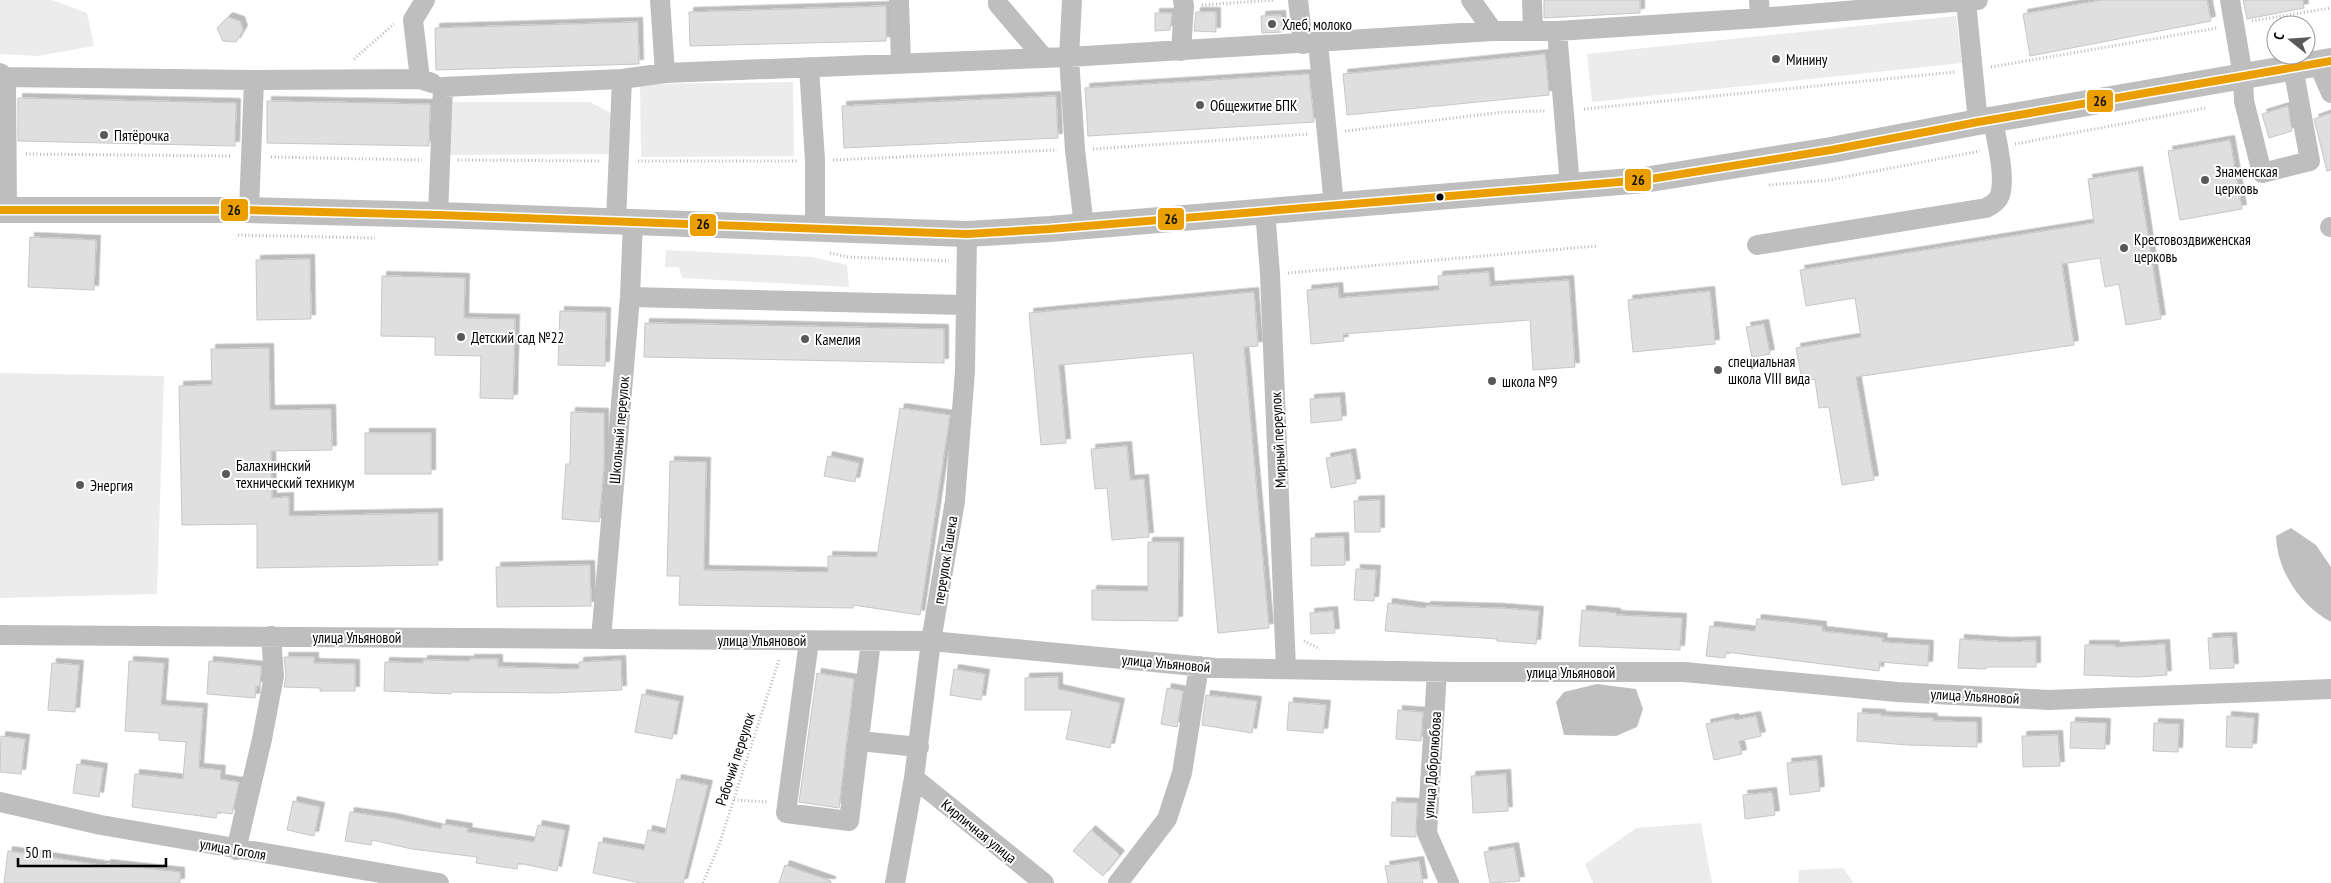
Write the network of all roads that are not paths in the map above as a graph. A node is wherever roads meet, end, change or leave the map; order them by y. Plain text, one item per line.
1 (426, 0) edge
2 (660, 0) edge
3 (899, 0) edge
4 (998, 0) edge
5 (1072, 0) edge
6 (1298, 0) edge
7 (1471, 0) edge
8 (1532, 0) edge
9 (2230, 0) edge
10 (1972, 1) edge
11 (1184, 3) edge
12 (1760, 9) edge
13 (1533, 30) junction
14 (1493, 31) junction
15 (1557, 31) junction
16 (1310, 43) junction
17 (1181, 51) junction
18 (1069, 57) junction
19 (1044, 58) junction
20 (2325, 62) edge
21 (900, 64) junction
22 (809, 67) junction
23 (2293, 67) junction
24 (665, 73) junction
25 (2, 76) edge
26 (2243, 76) junction
27 (420, 79) junction
28 (254, 80) junction
29 (622, 80) junction
30 (443, 88) junction
31 (2331, 93) edge
32 (1986, 121) junction
33 (1570, 186) junction
34 (1334, 205) junction
35 (3, 210) edge
36 (250, 210) junction
37 (1265, 210) junction
38 (438, 215) junction
39 (624, 221) junction
40 (1084, 226) junction
41 (815, 228) junction
42 (967, 234) junction
43 (1757, 245) dead end
44 (630, 297) junction
45 (966, 305) junction
46 (0, 635) edge
47 (271, 636) junction
48 (601, 639) junction
49 (808, 640) junction
50 (871, 641) junction
51 (931, 641) junction
52 (1198, 666) junction
53 (1286, 669) junction
54 (1438, 672) junction
55 (2331, 689) edge
56 (859, 741) junction
57 (919, 747) junction
58 (914, 778) junction
59 (0, 802) edge
60 (236, 850) junction
61 (439, 883) edge
62 (894, 883) edge
63 (1044, 883) edge
64 (1118, 883) edge
65 (1449, 883) edge

1 - 27 street
2 - 24 street
3 - 21 street
4 - 19 street
5 - 18 street
6 - 16 street
7 - 14 street
8 - 13 street
9 - 26 street
10 - 12 street
10 - 32 street
11 - 17 street
12 - 15 street
13 - 14 street
13 - 15 street
14 - 16 street
15 - 33 street
16 - 17 street
16 - 34 street
17 - 18 street
18 - 19 street
18 - 40 street
19 - 21 street
20 - 23 main road
20 - 31 street
21 - 22 street
22 - 24 street
22 - 41 street
23 - 26 main road
23 - 26 street
24 - 29 street
25 - 28 street
25 - 35 street
26 - 32 main road
27 - 28 street
27 - 30 street
28 - 36 street
29 - 30 street
29 - 39 street, Школьный переулок
30 - 38 street
32 - 33 main road
32 - 43 street
33 - 34 main road
34 - 37 main road
35 - 36 main road
36 - 38 main road
37 - 40 main road
37 - 53 street, Мирный переулок
38 - 39 main road
39 - 41 main road
39 - 44 street, Школьный переулок
40 - 42 main road
41 - 42 main road
42 - 45 street, переулок Гашека
44 - 45 street
44 - 48 street, Школьный переулок
45 - 51 street, переулок Гашека
46 - 47 street, улица Ульяновой
47 - 48 street, улица Ульяновой
47 - 60 street
48 - 49 street, улица Ульяновой
49 - 50 street, улица Ульяновой
49 - 56 street
50 - 51 street, улица Ульяновой
50 - 56 street
51 - 52 street, улица Ульяновой
51 - 57 street, переулок Гашека
52 - 53 street, улица Ульяновой
52 - 64 street
53 - 54 street, улица Ульяновой
54 - 55 street, улица Ульяновой
54 - 65 street, улица Добролюбова
56 - 57 street
57 - 58 street, переулок Гашека
58 - 62 street, переулок Гашека
58 - 63 street, Кирпичная улица
59 - 60 street, улица Гоголя
60 - 61 street, улица Гоголя

